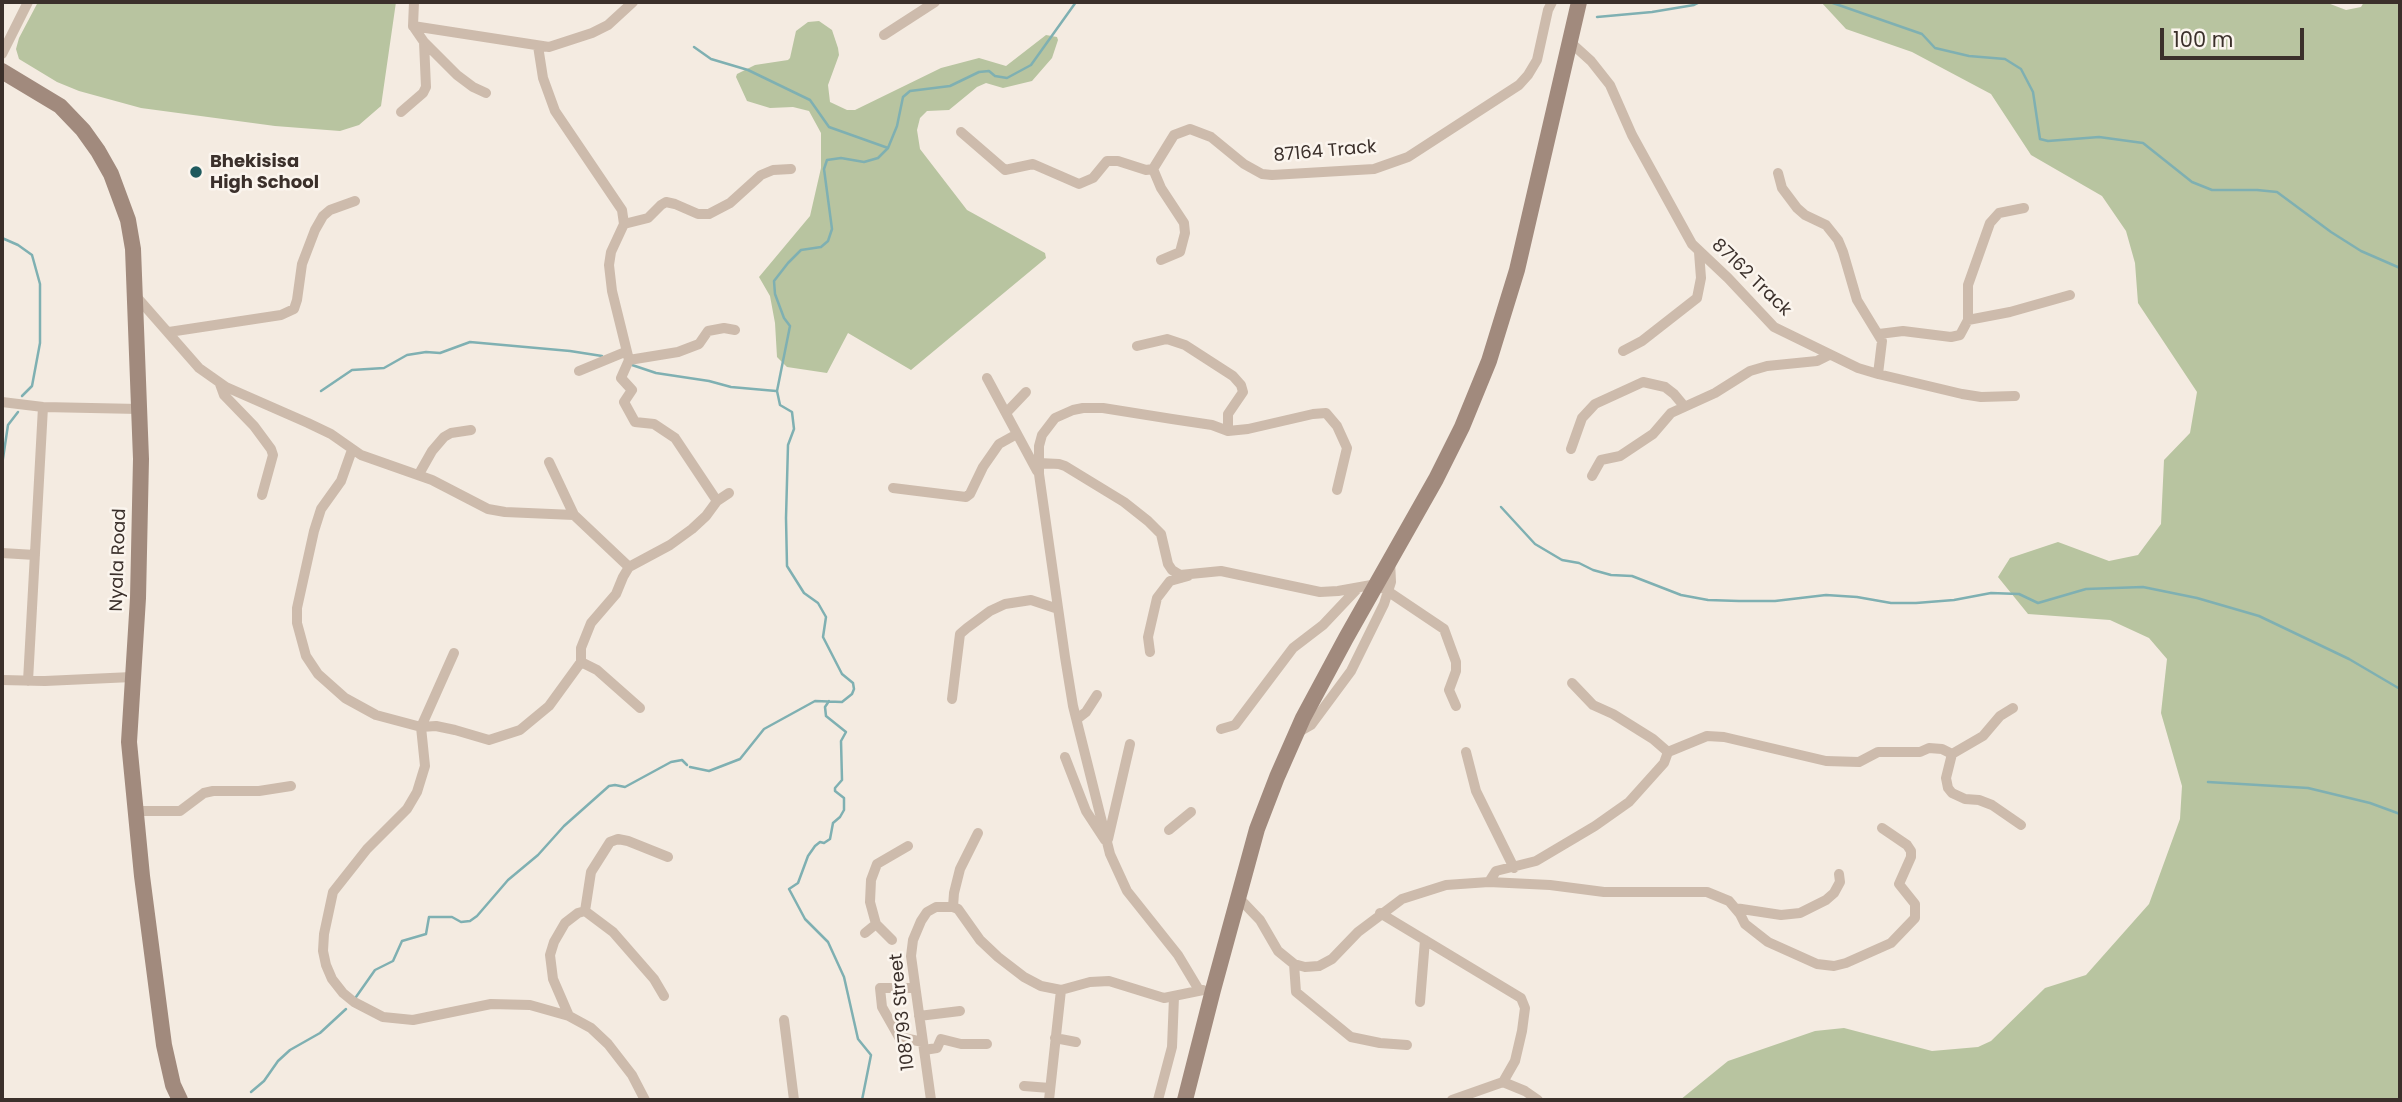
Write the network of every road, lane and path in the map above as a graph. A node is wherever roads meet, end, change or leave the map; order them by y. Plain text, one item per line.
1 (28, 2) edge
2 (414, 2) edge
3 (633, 2) edge
4 (935, 2) edge
5 (1552, 2) edge
6 (1579, 2) edge
7 (414, 26) junction
8 (884, 35) dead end
9 (424, 41) junction
10 (1570, 42) junction
11 (538, 47) junction
12 (2, 54) edge
13 (2, 71) edge
14 (486, 93) dead end
15 (401, 112) dead end
16 (961, 132) dead end
17 (791, 169) dead end
18 (1153, 169) junction
19 (1778, 173) dead end
20 (355, 201) dead end
21 (2024, 208) dead end
22 (624, 224) junction
23 (1699, 253) junction
24 (1161, 260) dead end
25 (135, 295) junction
26 (2070, 295) dead end
27 (1968, 320) junction
28 (735, 330) dead end
29 (169, 332) junction
30 (1879, 334) junction
31 (1137, 346) dead end
32 (1623, 351) dead end
33 (1829, 355) junction
34 (624, 359) junction
35 (579, 371) dead end
36 (1878, 374) junction
37 (987, 378) dead end
38 (219, 384) junction
39 (1026, 392) dead end
40 (2015, 396) dead end
41 (2, 402) edge
42 (1684, 406) junction
43 (43, 407) junction
44 (139, 409) junction
45 (1006, 413) junction
46 (471, 430) dead end
47 (1228, 430) junction
48 (1017, 434) junction
49 (1572, 449) dead end
50 (352, 450) junction
51 (549, 462) dead end
52 (1039, 468) junction
53 (419, 474) junction
54 (1592, 475) dead end
55 (893, 488) dead end
56 (1337, 490) dead end
57 (729, 493) dead end
58 (262, 495) dead end
59 (717, 501) junction
60 (574, 515) junction
61 (2, 553) edge
62 (35, 555) junction
63 (629, 567) junction
64 (1191, 575) junction
65 (1383, 588) junction
66 (1357, 589) junction
67 (1058, 608) junction
68 (1150, 652) dead end
69 (454, 653) dead end
70 (581, 662) junction
71 (132, 677) junction
72 (2, 680) edge
73 (27, 681) junction
74 (1572, 683) dead end
75 (1097, 695) dead end
76 (952, 699) dead end
77 (1455, 706) dead end
78 (640, 708) dead end
79 (2013, 708) dead end
80 (1077, 719) junction
81 (421, 727) junction
82 (1221, 729) dead end
83 (1130, 744) dead end
84 (1466, 752) dead end
85 (1668, 752) junction
86 (1952, 754) junction
87 (1065, 757) dead end
88 (291, 786) dead end
89 (136, 811) junction
90 (1191, 812) dead end
91 (2021, 825) dead end
92 (1882, 828) dead end
93 (1169, 830) dead end
94 (978, 833) dead end
95 (1107, 842) junction
96 (908, 846) dead end
97 (668, 857) dead end
98 (1514, 868) junction
99 (1839, 874) dead end
100 (1489, 883) junction
101 (1238, 897) junction
102 (953, 906) junction
103 (1735, 908) junction
104 (585, 911) junction
105 (1380, 913) junction
106 (876, 925) junction
107 (864, 933) dead end
108 (892, 940) dead end
109 (1425, 940) junction
110 (1294, 964) junction
111 (915, 988) junction
112 (1061, 990) junction
113 (1206, 990) junction
114 (664, 996) dead end
115 (1174, 997) junction
116 (1420, 1002) dead end
117 (960, 1011) dead end
118 (569, 1016) junction
119 (919, 1016) junction
120 (784, 1020) dead end
121 (1055, 1038) junction
122 (1076, 1042) dead end
123 (988, 1044) dead end
124 (1407, 1045) dead end
125 (923, 1046) junction
126 (1503, 1082) junction
127 (1024, 1086) dead end
128 (1050, 1088) junction
129 (180, 1100) edge
130 (645, 1100) edge
131 (794, 1100) edge
132 (930, 1100) edge
133 (1049, 1100) edge
134 (1158, 1100) edge
135 (1185, 1100) edge
136 (1452, 1100) edge
137 (1538, 1100) edge

1 - 12 street
2 - 7 street
3 - 11 street
4 - 8 street
5 - 18 street, 87164 Track
6 - 10 main road
7 - 9 street
7 - 11 street
9 - 14 street
9 - 15 street
10 - 23 street, 87162 Track
10 - 65 main road
11 - 22 street
13 - 25 main road, Nyala Road
16 - 18 street
17 - 22 street
18 - 24 street
19 - 30 street
20 - 29 street
21 - 27 street
22 - 34 street
23 - 32 street
23 - 33 street, 87162 Track
25 - 29 street
25 - 44 main road, Nyala Road
26 - 27 street
27 - 30 street
28 - 34 street
29 - 38 street
30 - 36 street
31 - 47 street
33 - 36 street, 87162 Track
33 - 42 street
34 - 35 street
34 - 59 street
36 - 40 street, 87162 Track
37 - 45 street
38 - 50 street
38 - 58 street
39 - 45 street
41 - 43 street
42 - 49 street
42 - 54 street
43 - 44 street
43 - 62 street
44 - 71 main road, Nyala Road
45 - 48 street
46 - 53 street
47 - 52 street
47 - 56 street
48 - 52 street
48 - 55 street
50 - 53 street
50 - 81 street
51 - 60 street
52 - 64 street
52 - 67 street
53 - 60 street
57 - 59 street
59 - 63 street
60 - 63 street
61 - 62 street
62 - 73 street
63 - 70 street
64 - 66 street
64 - 68 street
65 - 66 street
65 - 77 street
65 - 101 main road
66 - 82 street
67 - 76 street
67 - 80 street
69 - 81 street
70 - 78 street
70 - 81 street
71 - 73 street
71 - 89 main road, Nyala Road
72 - 73 street
74 - 85 street
75 - 80 street
79 - 86 street
80 - 95 street
81 - 118 street
83 - 95 street
84 - 98 street
85 - 86 street
85 - 98 street
86 - 91 street
87 - 95 street
88 - 89 street
89 - 129 main road, Nyala Road
90 - 93 street
92 - 103 street
94 - 102 street
95 - 113 street
96 - 106 street
97 - 104 street
98 - 100 street
99 - 103 street
100 - 103 street
100 - 105 street
101 - 110 street
101 - 113 main road
102 - 111 street, 108793 Street
102 - 112 street
104 - 114 street
104 - 118 street
105 - 109 street
105 - 110 street
106 - 107 street
106 - 108 street
109 - 116 street
109 - 126 street
110 - 124 street
111 - 119 street, 108793 Street
111 - 125 street
112 - 115 street
112 - 121 street
113 - 115 street
113 - 135 main road
115 - 134 street
117 - 119 street
118 - 130 street
119 - 125 street, 108793 Street
120 - 131 street
121 - 122 street
121 - 128 street
123 - 125 street
125 - 132 street, 108793 Street
126 - 136 street
126 - 137 street
127 - 128 street
128 - 133 street

